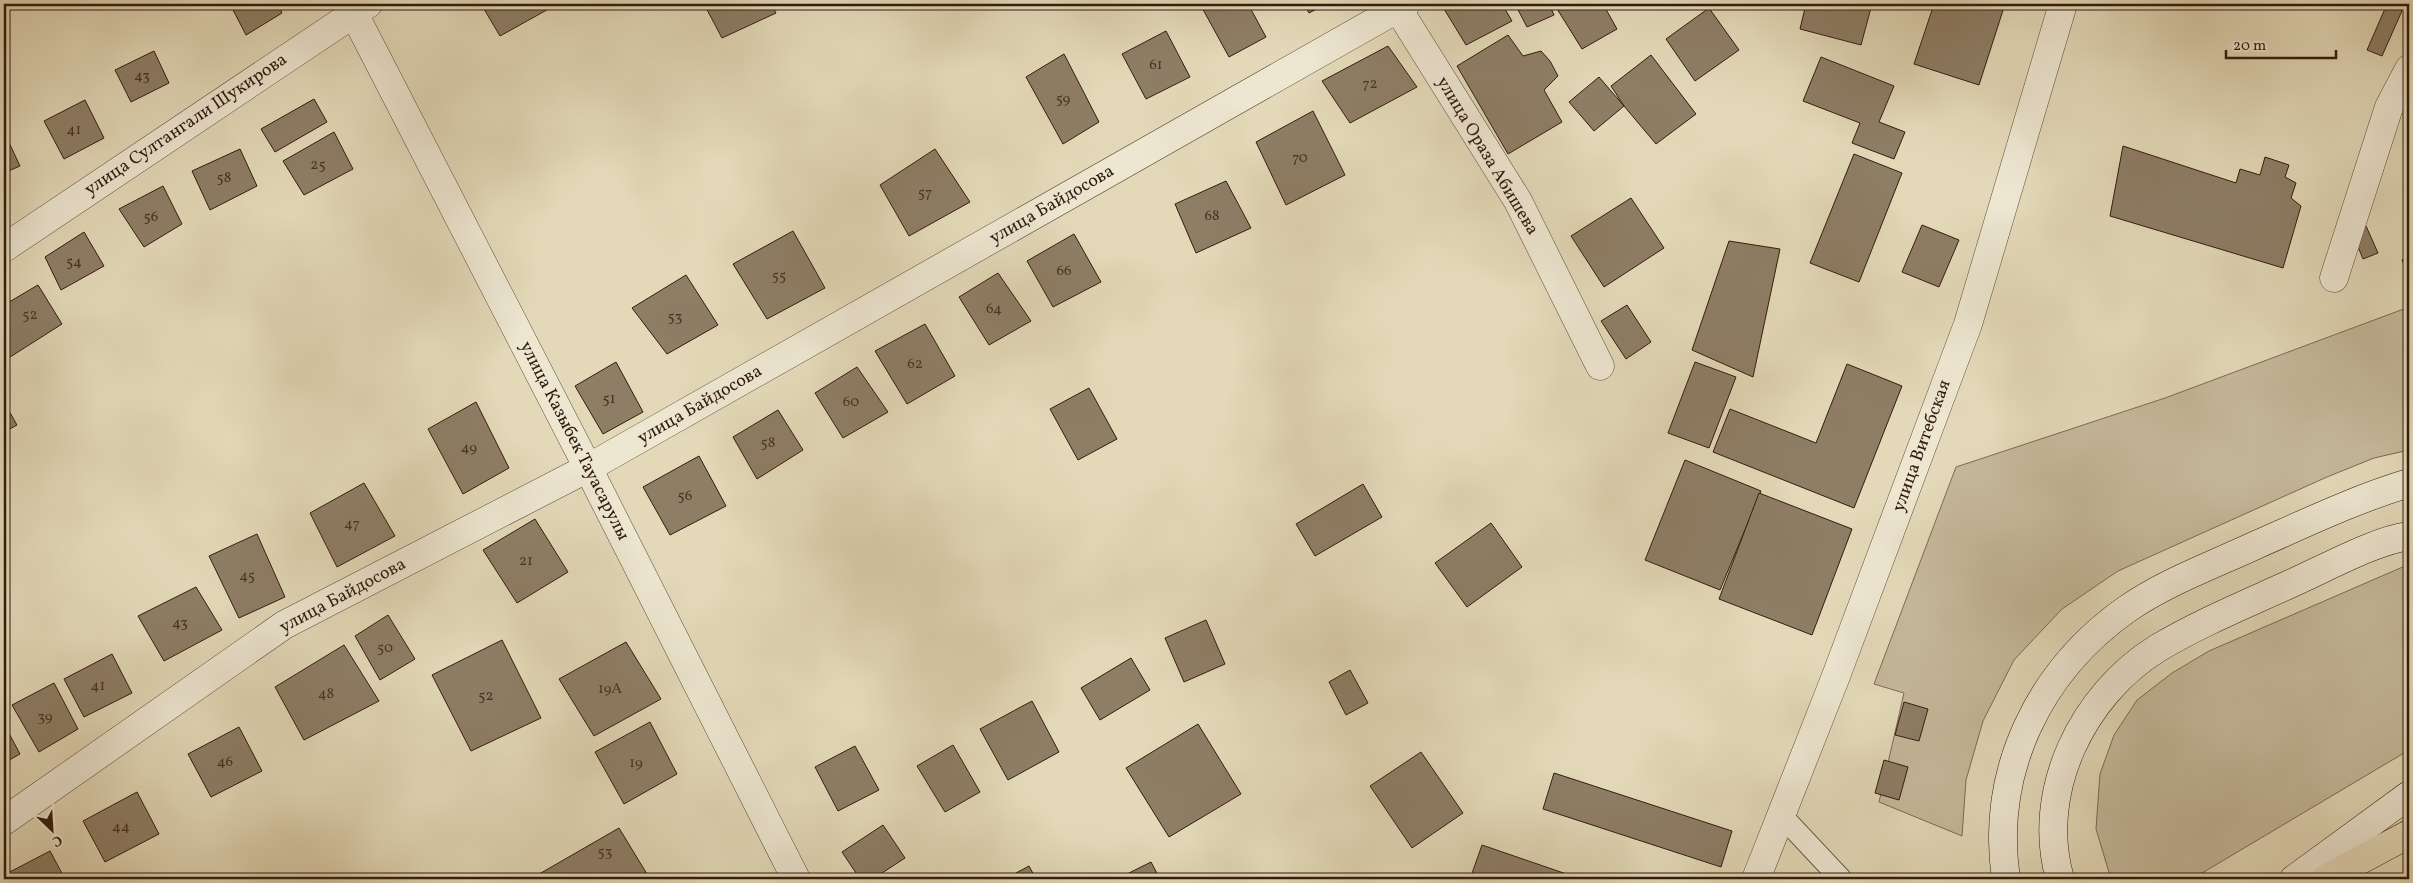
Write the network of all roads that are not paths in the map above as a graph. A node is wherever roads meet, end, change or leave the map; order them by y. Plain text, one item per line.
1 (2063, 4) edge
2 (1400, 5) edge
3 (357, 6) edge
4 (2409, 69) edge
5 (4, 248) edge
6 (2334, 278) dead end
7 (1600, 366) dead end
8 (588, 468) junction
9 (2409, 483) edge
10 (2409, 536) edge
11 (2409, 795) edge
12 (1781, 815) junction
13 (4, 821) edge
14 (2409, 834) edge
15 (796, 879) edge
16 (1756, 879) edge
17 (1841, 879) edge
18 (2006, 879) edge
19 (2060, 879) edge
20 (2294, 879) edge
21 (2325, 879) edge

1 - 12 street, улица Витебская
2 - 7 street, улица Ораза Абишева
2 - 8 street, улица Байдосова
3 - 5 street, улица Султангали Шукирова
3 - 8 street, улица Казыбек Тауасарулы
4 - 6 street
8 - 13 street, улица Байдосова
8 - 15 street, улица Казыбек Тауасарулы
9 - 18 street
10 - 19 street
11 - 20 street
12 - 16 street, улица Витебская
12 - 17 lane
14 - 21 main road

